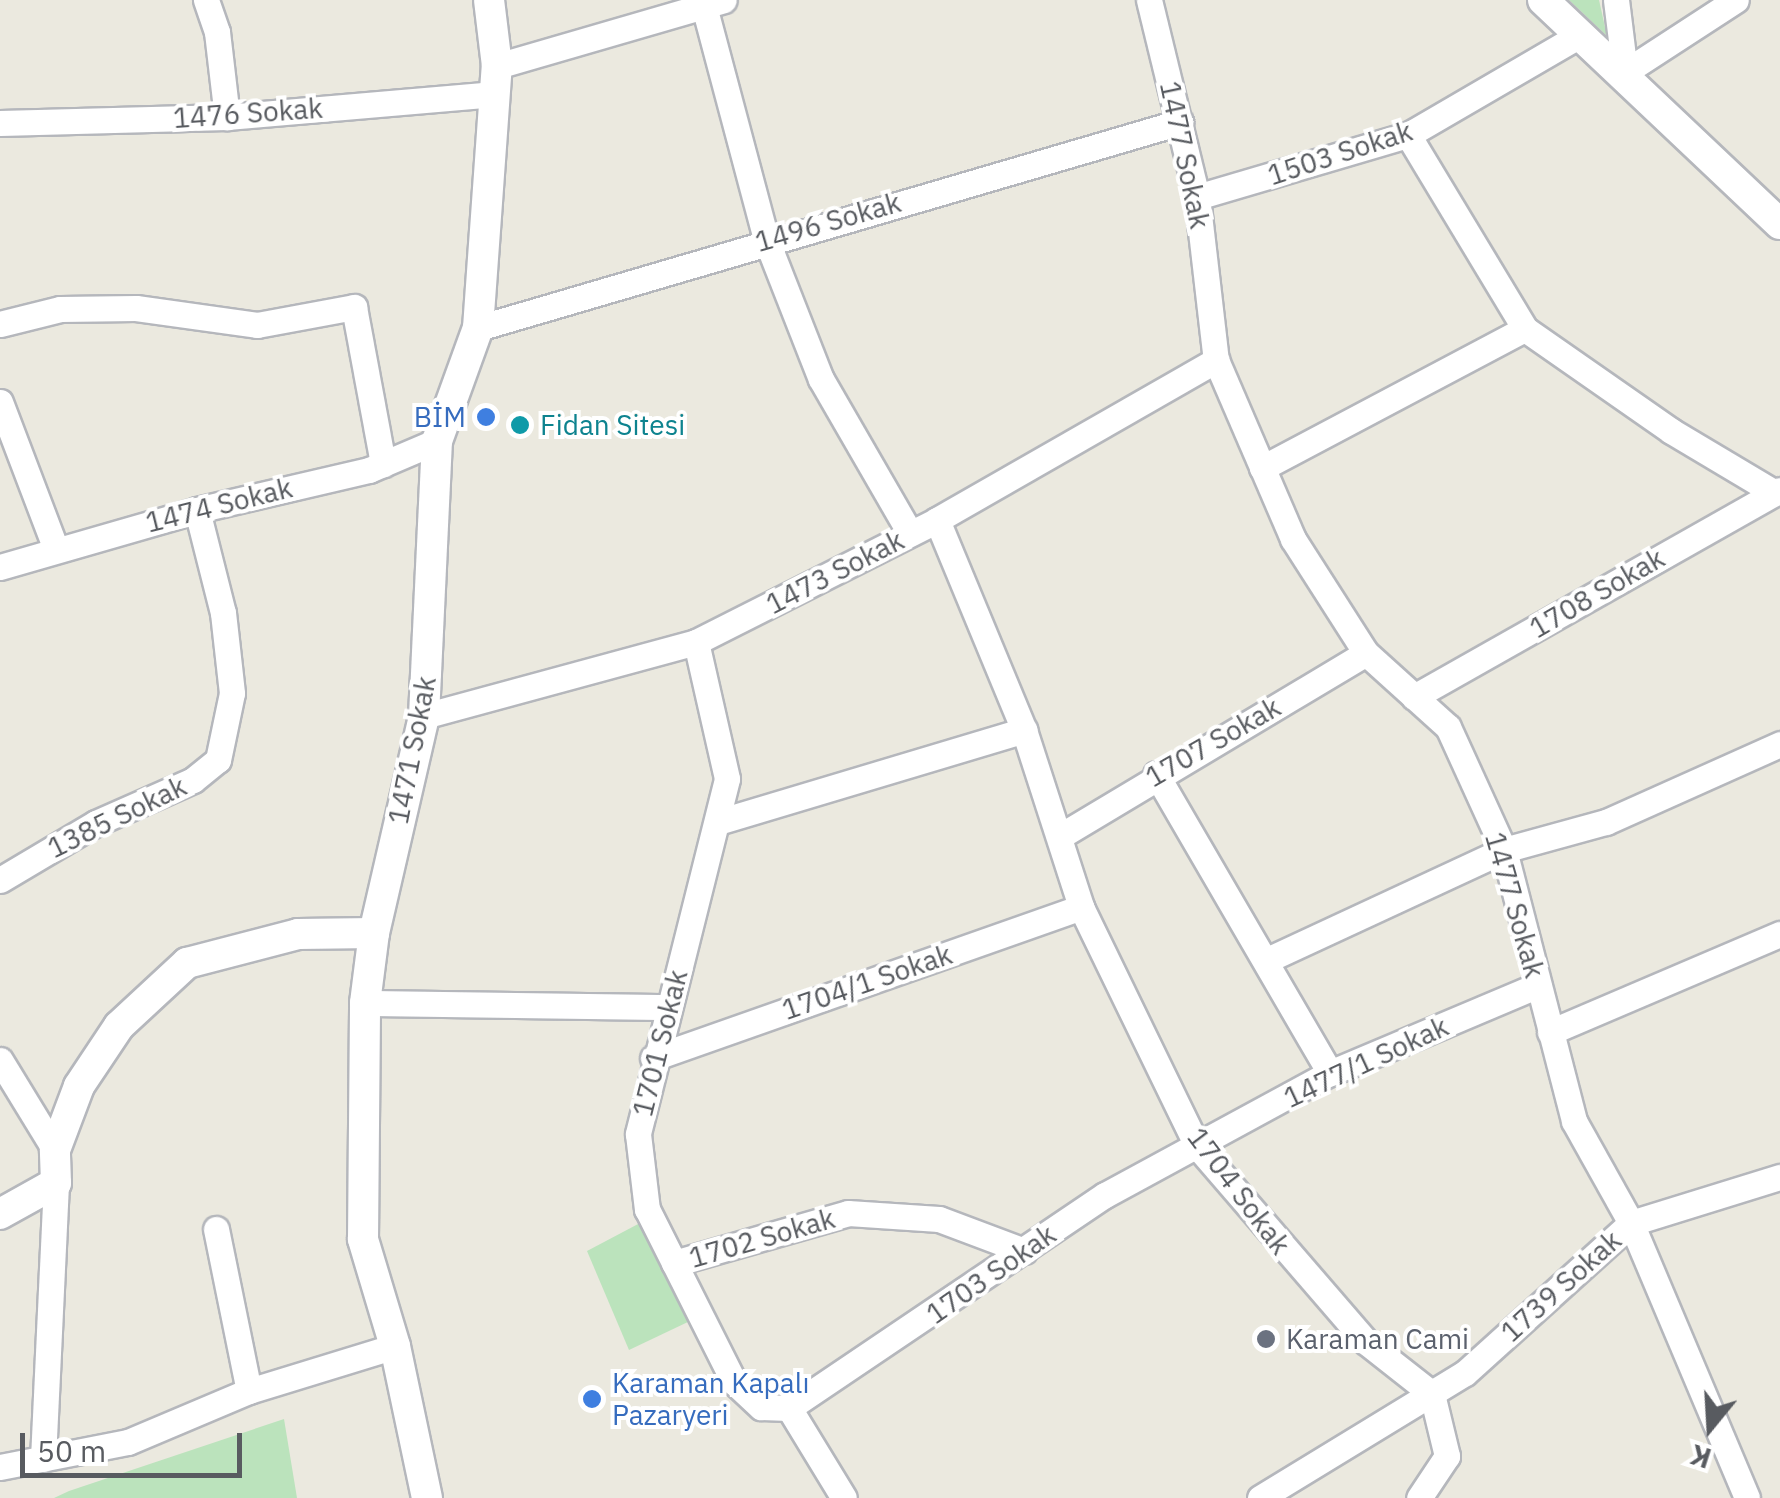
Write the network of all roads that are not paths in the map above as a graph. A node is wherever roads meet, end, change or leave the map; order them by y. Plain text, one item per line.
1 (206, 0) edge
2 (489, 0) edge
3 (1150, 0) edge
4 (1543, 0) edge
5 (1616, 0) edge
6 (1736, 0) edge
7 (714, 3) edge
8 (1580, 35) junction
9 (1625, 72) junction
10 (496, 80) junction
11 (227, 117) junction
12 (1180, 122) junction
13 (0, 123) edge
14 (1408, 135) junction
15 (1198, 196) junction
16 (1780, 224) edge
17 (766, 239) junction
18 (0, 324) edge
19 (478, 328) junction
20 (1525, 329) junction
21 (1216, 360) junction
22 (0, 402) edge
23 (437, 440) junction
24 (382, 464) junction
25 (1262, 468) junction
26 (1777, 491) edge
27 (197, 510) junction
28 (937, 520) junction
29 (910, 534) junction
30 (54, 547) junction
31 (0, 567) edge
32 (696, 642) junction
33 (1366, 653) junction
34 (1414, 697) junction
35 (424, 716) junction
36 (1024, 730) junction
37 (1780, 744) edge
38 (1156, 774) junction
39 (718, 822) junction
40 (1062, 835) junction
41 (1504, 850) junction
42 (0, 880) edge
43 (1081, 907) junction
44 (374, 932) junction
45 (1780, 934) edge
46 (1267, 960) junction
47 (1538, 985) junction
48 (365, 1003) junction
49 (666, 1007) junction
50 (1550, 1032) junction
51 (652, 1058) junction
52 (0, 1060) edge
53 (1330, 1073) junction
54 (1198, 1146) junction
55 (55, 1150) junction
56 (1780, 1177) edge
57 (56, 1183) junction
58 (0, 1214) edge
59 (1632, 1223) junction
60 (216, 1229) dead end
61 (1024, 1251) junction
62 (674, 1263) junction
63 (394, 1346) junction
64 (249, 1392) junction
65 (1432, 1394) junction
66 (788, 1408) junction
67 (43, 1458) junction
68 (0, 1467) edge
69 (427, 1498) edge
70 (844, 1498) edge
71 (1260, 1498) edge
72 (1419, 1498) edge
73 (1746, 1498) edge

1 - 11 street
2 - 10 street, 1471 Sokak
3 - 12 street, 1477 Sokak
4 - 8 street
5 - 9 street
6 - 9 street
7 - 10 street, 1476 Sokak
7 - 17 street
8 - 9 street
8 - 14 street, 1503 Sokak
9 - 16 street
10 - 11 street, 1476 Sokak
10 - 19 street, 1471 Sokak
11 - 13 street, 1476 Sokak
12 - 15 street, 1477 Sokak
12 - 17 street, 1496 Sokak
14 - 15 street, 1503 Sokak
14 - 20 street
15 - 21 street, 1477 Sokak
17 - 19 street, 1496 Sokak
17 - 29 street
18 - 24 street
19 - 23 street, 1471 Sokak
20 - 25 street
20 - 26 street
21 - 25 street, 1477 Sokak
21 - 28 street, 1473 Sokak
22 - 30 street
23 - 24 street, 1474 Sokak
23 - 35 street, 1471 Sokak
24 - 27 street, 1474 Sokak
25 - 33 street, 1477 Sokak
26 - 34 street, 1708 Sokak
27 - 30 street, 1474 Sokak
27 - 42 street, 1385 Sokak
28 - 29 street, 1473 Sokak
28 - 36 street, 1704 Sokak
29 - 32 street, 1473 Sokak
30 - 31 street, 1474 Sokak
32 - 35 street, 1473 Sokak
32 - 39 street, 1701 Sokak
33 - 34 street, 1477 Sokak
33 - 38 street, 1707 Sokak
34 - 41 street, 1477 Sokak
35 - 44 street, 1471 Sokak
36 - 39 street
36 - 40 street, 1704 Sokak
37 - 41 street
38 - 40 street, 1707 Sokak
38 - 46 street
39 - 49 street, 1701 Sokak
40 - 43 street, 1704 Sokak
41 - 46 street
41 - 47 street, 1477 Sokak
43 - 51 street, 1704/1 Sokak
43 - 54 street, 1704 Sokak
44 - 48 street, 1471 Sokak
44 - 55 street
45 - 50 street
46 - 53 street
47 - 50 street, 1477 Sokak
47 - 53 street, 1477/1 Sokak
48 - 49 street
48 - 63 street, 1471 Sokak
49 - 51 street, 1701 Sokak
50 - 59 street, 1477 Sokak
51 - 62 street, 1701 Sokak
52 - 55 street
53 - 54 street, 1477/1 Sokak
54 - 61 street, 1703 Sokak
54 - 65 street, 1704 Sokak
55 - 57 street
56 - 59 street, 1739 Sokak
57 - 58 street
57 - 67 street
59 - 65 street, 1739 Sokak
59 - 73 street, 1477 Sokak
60 - 64 street
61 - 62 street, 1702 Sokak
61 - 66 street, 1703 Sokak
62 - 66 street, 1701 Sokak
63 - 64 street
63 - 69 street, 1471 Sokak
64 - 67 street
65 - 71 street, 1739 Sokak
65 - 72 street
66 - 70 street
67 - 68 street

